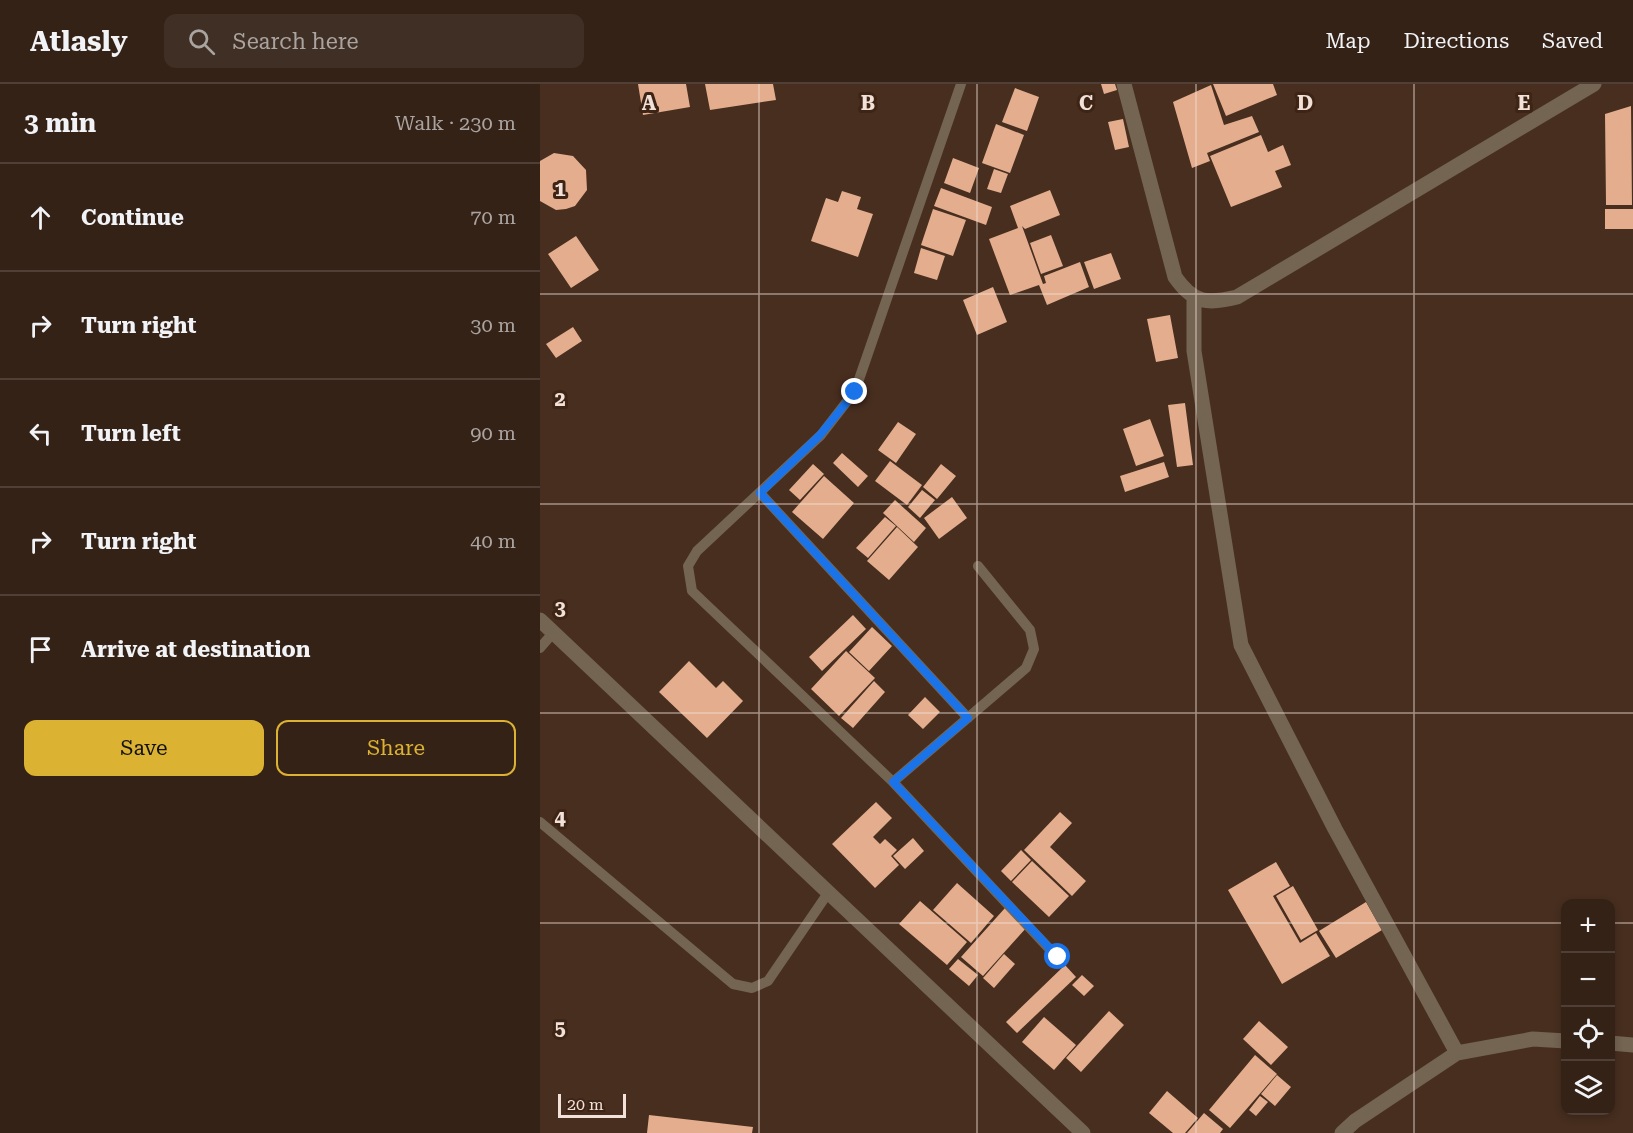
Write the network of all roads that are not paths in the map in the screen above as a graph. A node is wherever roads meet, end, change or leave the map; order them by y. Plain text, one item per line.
1 (961, 84) edge
2 (1124, 84) edge
3 (1594, 84) edge
4 (1194, 297) junction
5 (760, 493) junction
6 (978, 566) dead end
7 (540, 620) edge
8 (553, 633) junction
9 (540, 648) edge
10 (968, 718) junction
11 (893, 782) junction
12 (540, 822) edge
13 (828, 893) junction
14 (1058, 957) dead end
15 (1561, 1041) edge
16 (1615, 1043) edge
17 (1633, 1045) edge
18 (1457, 1053) junction
19 (1083, 1133) edge
20 (1342, 1133) edge

1 - 5 lane
2 - 4 street
3 - 4 street
4 - 18 street
5 - 10 lane
5 - 11 lane
6 - 10 lane
7 - 8 street
8 - 9 lane
8 - 13 street
10 - 11 lane
11 - 14 lane
12 - 13 lane
13 - 19 street
15 - 18 street
16 - 17 street
18 - 20 street

